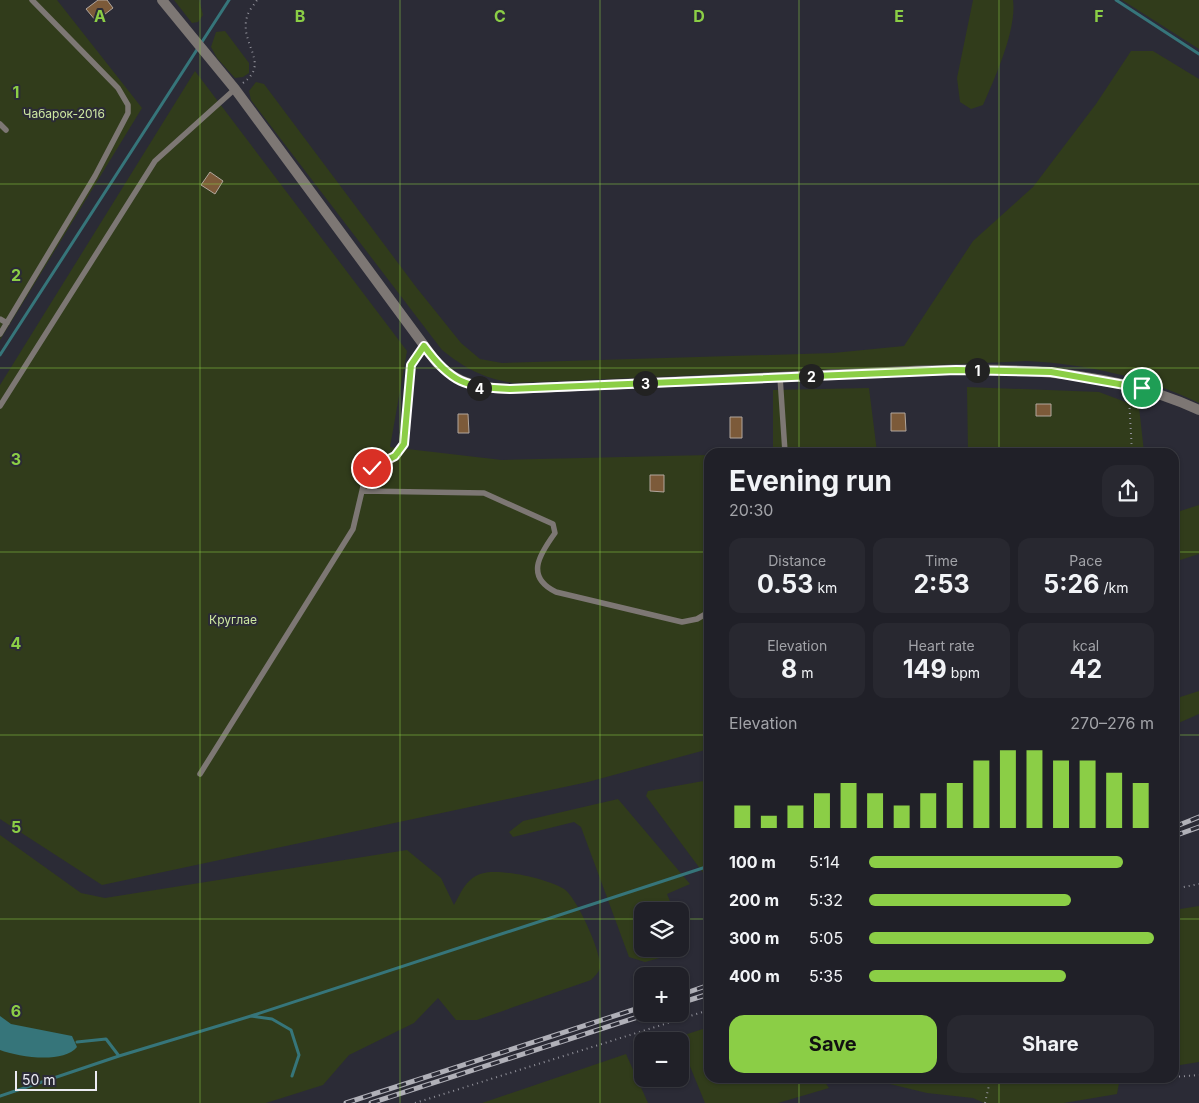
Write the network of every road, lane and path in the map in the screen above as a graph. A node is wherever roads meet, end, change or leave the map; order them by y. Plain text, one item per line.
1 (32, 0) edge
2 (162, 0) edge
3 (257, 0) edge
4 (235, 89) junction
5 (0, 124) edge
6 (6, 130) dead end
7 (0, 319) edge
8 (7, 323) junction
9 (0, 334) edge
10 (424, 346) junction
11 (780, 377) junction
12 (1133, 386) junction
13 (0, 406) edge
14 (1199, 410) edge
15 (785, 448) edge
16 (1132, 448) edge
17 (363, 491) junction
18 (704, 615) edge
19 (200, 774) dead end
20 (1199, 884) edge
21 (1179, 888) edge
22 (704, 1012) edge
23 (1199, 1076) edge
24 (1179, 1077) edge
25 (990, 1083) edge
26 (415, 1103) edge
27 (985, 1103) edge

1 - 8 lane
2 - 4 street
3 - 4 path
4 - 10 street
4 - 13 lane
5 - 6 lane
7 - 8 lane
8 - 9 lane
10 - 11 street
10 - 17 lane
11 - 12 street
11 - 15 lane
12 - 14 street
12 - 16 path
17 - 18 lane
17 - 19 lane
20 - 21 path
22 - 26 path
23 - 24 path
25 - 27 path

